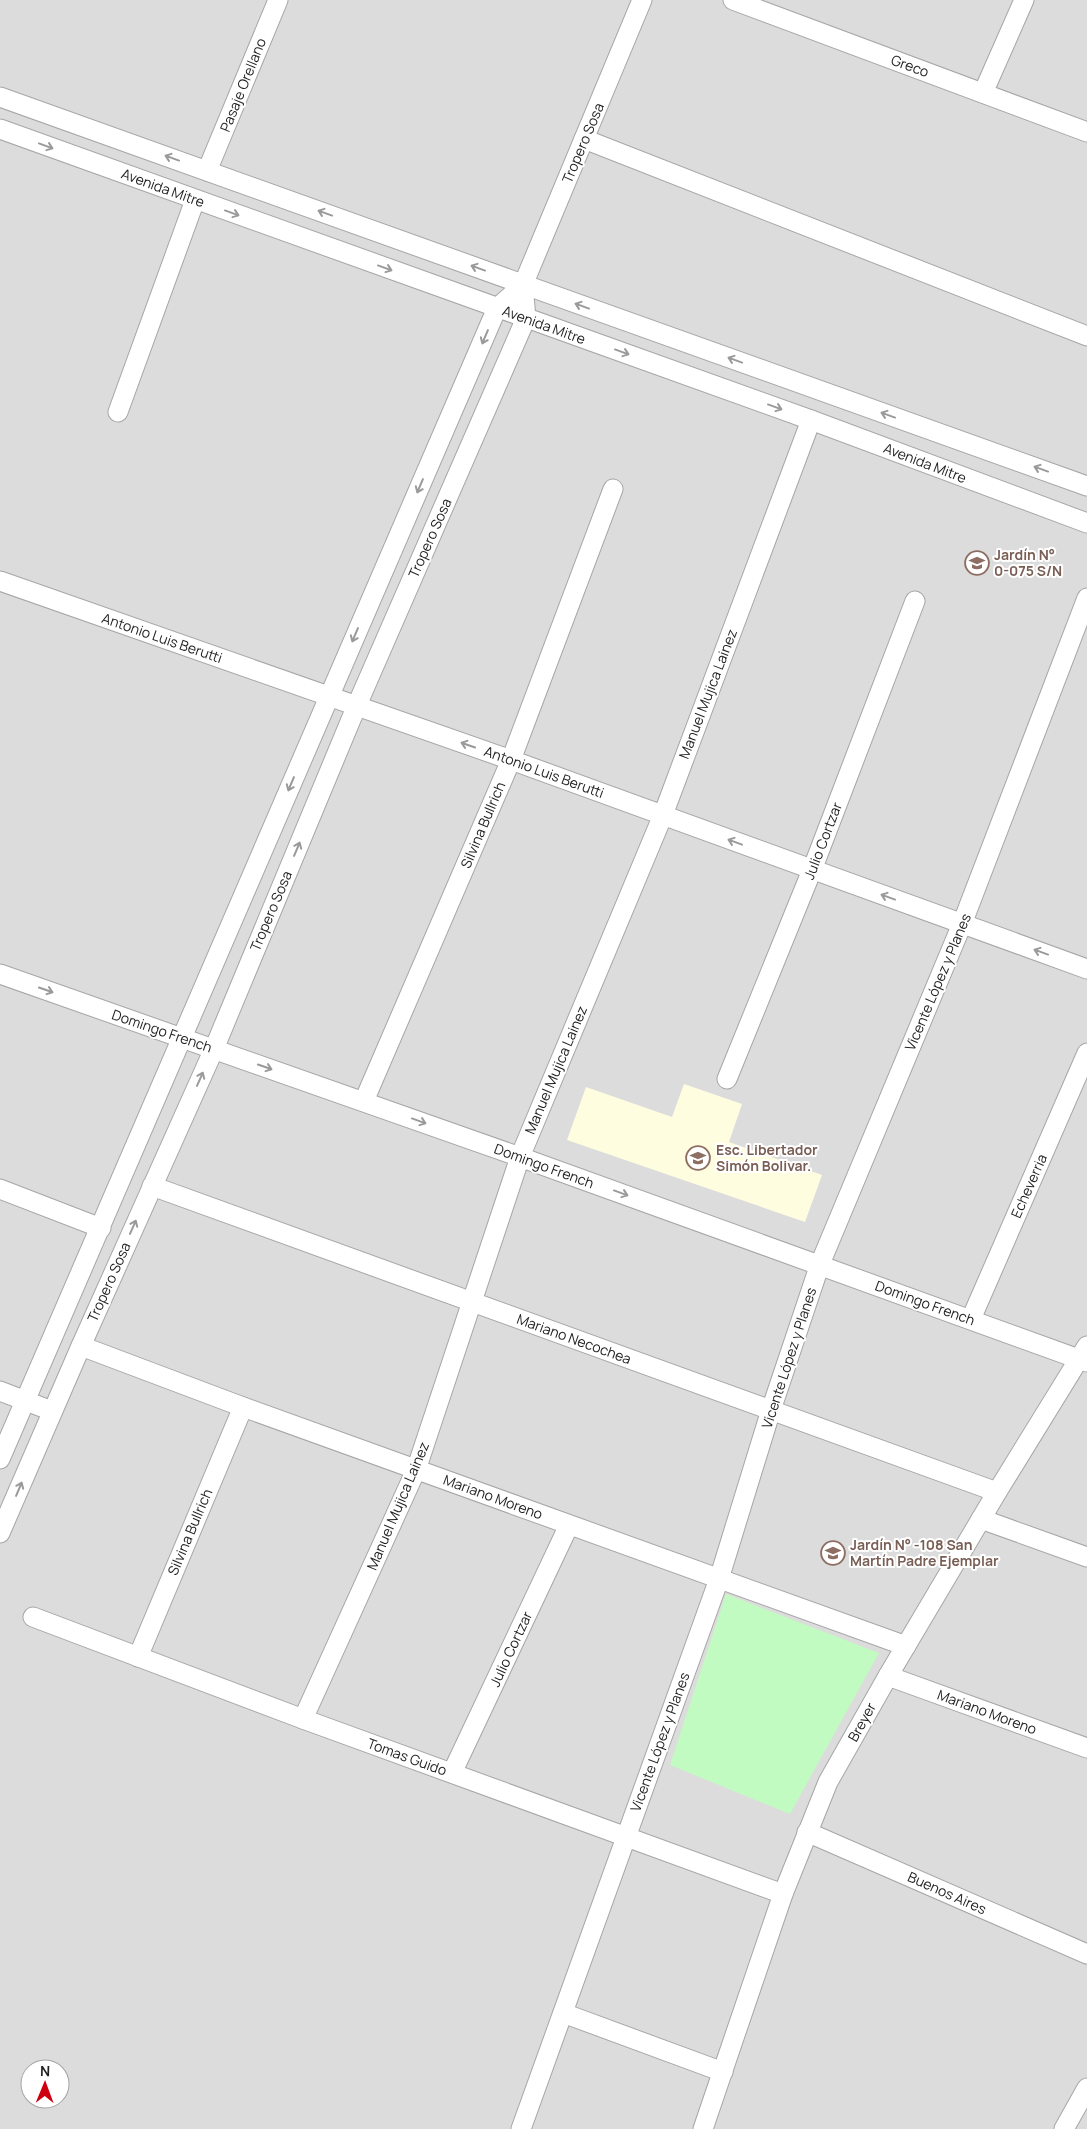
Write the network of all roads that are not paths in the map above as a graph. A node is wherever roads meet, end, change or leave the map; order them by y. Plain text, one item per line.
1 (278, 0) edge
2 (642, 0) edge
3 (733, 0) edge
4 (1024, 0) edge
5 (983, 93) junction
6 (4, 99) edge
7 (0, 120) edge
8 (0, 129) edge
9 (1087, 132) edge
10 (584, 139) junction
11 (207, 171) junction
12 (196, 200) junction
13 (523, 285) junction
14 (497, 308) junction
15 (526, 318) junction
16 (1087, 336) edge
17 (118, 412) dead end
18 (811, 420) junction
19 (1087, 486) edge
20 (613, 489) dead end
21 (1087, 523) edge
22 (0, 581) edge
23 (1087, 598) edge
24 (915, 601) dead end
25 (329, 696) junction
26 (357, 705) junction
27 (511, 760) junction
28 (663, 815) junction
29 (812, 870) junction
30 (962, 924) junction
31 (1087, 969) edge
32 (0, 974) edge
33 (181, 1038) junction
34 (214, 1048) junction
35 (1087, 1053) edge
36 (727, 1079) dead end
37 (364, 1101) junction
38 (520, 1157) junction
39 (152, 1186) junction
40 (0, 1189) edge
41 (101, 1228) junction
42 (820, 1264) junction
43 (472, 1302) junction
44 (971, 1319) junction
45 (81, 1346) junction
46 (1084, 1356) edge
47 (0, 1391) edge
48 (26, 1401) junction
49 (243, 1407) junction
50 (771, 1410) junction
51 (52, 1411) junction
52 (0, 1459) edge
53 (416, 1470) junction
54 (997, 1492) junction
55 (981, 1519) junction
56 (569, 1525) junction
57 (0, 1533) edge
58 (1087, 1557) edge
59 (719, 1579) junction
60 (33, 1617) dead end
61 (906, 1646) junction
62 (138, 1657) junction
63 (888, 1676) junction
64 (303, 1719) junction
65 (1087, 1748) edge
66 (452, 1773) junction
67 (807, 1832) junction
68 (626, 1836) junction
69 (783, 1894) junction
70 (1087, 1954) edge
71 (563, 2013) junction
72 (723, 2072) junction
73 (1087, 2088) edge
74 (521, 2129) edge
75 (703, 2129) edge
76 (1064, 2129) edge

1 - 11 street, Pasaje Orellano
2 - 10 street, Tropero Sosa
3 - 5 street, Greco
4 - 5 street
5 - 9 street, Greco
6 - 7 street
11 -> 6 street
8 -> 12 street, Avenida Mitre
10 - 13 street, Tropero Sosa
10 - 16 street
13 -> 11 street
12 -> 14 street, Avenida Mitre
12 - 17 street
13 - 14 street, Tropero Sosa
13 - 15 street, Tropero Sosa
19 -> 13 street
14 - 15 street, Avenida Mitre
14 -> 25 street, Tropero Sosa
15 -> 18 street, Avenida Mitre
15 - 26 street, Tropero Sosa
18 - 21 street, Avenida Mitre
18 - 28 street, Manuel Mujica Lainez
20 - 27 street, Silvina Bullrich
22 - 25 street, Antonio Luis Berutti
23 - 30 street, Vicente López y Planes
24 - 29 street, Julio Cortzar
25 - 26 street, Antonio Luis Berutti
25 -> 33 street, Tropero Sosa
27 -> 26 street, Antonio Luis Berutti
34 -> 26 street, Tropero Sosa
27 - 28 street, Antonio Luis Berutti
27 - 37 street, Silvina Bullrich
29 -> 28 street, Antonio Luis Berutti
28 - 38 street, Manuel Mujica Lainez
30 -> 29 street, Antonio Luis Berutti
29 - 36 street, Julio Cortzar
31 -> 30 street, Antonio Luis Berutti
30 - 42 street, Vicente López y Planes
32 -> 33 street, Domingo French
33 - 34 street, Domingo French
33 - 41 street, Tropero Sosa
34 -> 37 street, Domingo French
39 -> 34 street, Tropero Sosa
35 - 44 street, Echeverria
37 -> 38 street, Domingo French
38 -> 42 street, Domingo French
38 - 43 street, Manuel Mujica Lainez
39 - 43 street, Mariano Necochea
45 -> 39 street, Tropero Sosa
40 - 41 street
41 - 48 street, Tropero Sosa
42 - 44 street, Domingo French
42 - 50 street, Vicente López y Planes
43 - 50 street, Mariano Necochea
43 - 53 street, Manuel Mujica Lainez
44 - 46 street, Domingo French
45 - 49 street, Mariano Moreno
45 - 51 street, Tropero Sosa
46 - 54 street, Breyer
47 - 48 street
48 - 51 street
48 - 52 street, Tropero Sosa
49 - 53 street, Mariano Moreno
49 - 62 street, Silvina Bullrich
50 - 54 street, Mariano Necochea
50 - 59 street, Vicente López y Planes
57 -> 51 street, Tropero Sosa
53 - 56 street, Mariano Moreno
53 - 64 street, Manuel Mujica Lainez
54 - 55 street, Breyer
55 - 58 street
55 - 61 street, Breyer
56 - 59 street, Mariano Moreno
56 - 66 street, Julio Cortzar
59 - 61 street, Mariano Moreno
59 - 68 street, Vicente López y Planes
60 - 62 street, Tomas Guido
61 - 63 street, Breyer
62 - 64 street, Tomas Guido
63 - 65 street, Mariano Moreno
63 - 67 street, Breyer
64 - 66 street, Tomas Guido
66 - 68 street, Tomas Guido
67 - 69 street, Breyer
67 - 70 street, Buenos Aires
68 - 69 street, Tomas Guido
68 - 71 street, Vicente López y Planes
69 - 72 street, Breyer
71 - 72 street
71 - 74 street, Vicente López y Planes
72 - 75 street, Breyer
73 - 76 street

